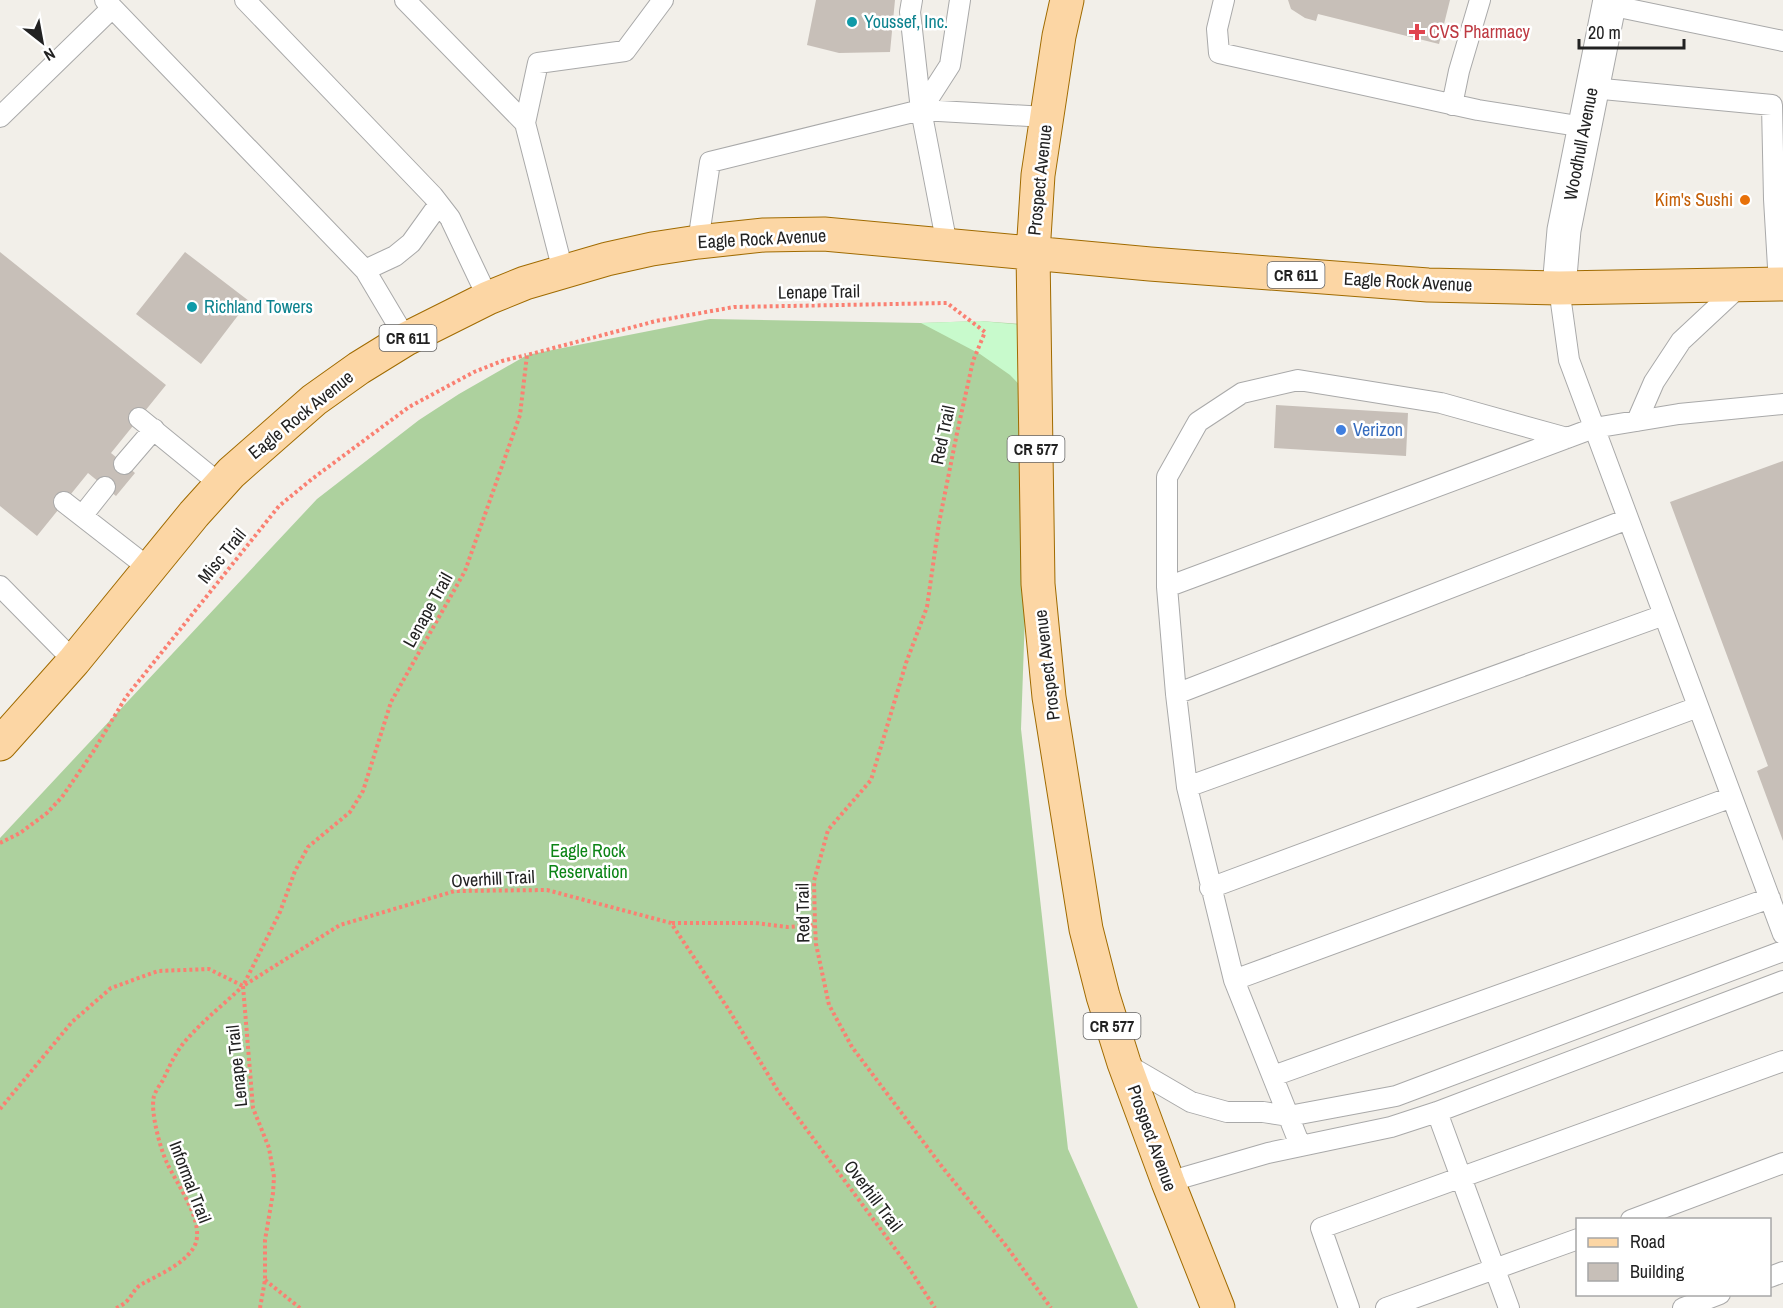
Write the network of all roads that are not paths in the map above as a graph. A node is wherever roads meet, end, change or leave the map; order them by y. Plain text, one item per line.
1 (245, 0) edge
2 (405, 0) edge
3 (663, 0) edge
4 (912, 0) edge
5 (960, 0) edge
6 (1067, 0) edge
7 (1224, 0) edge
8 (1480, 0) edge
9 (1609, 2) edge
10 (109, 4) edge
11 (1783, 41) edge
12 (1592, 88) junction
13 (1452, 105) junction
14 (921, 110) junction
15 (0, 117) edge
16 (1047, 117) junction
17 (525, 123) junction
18 (1584, 127) junction
19 (1779, 198) edge
20 (440, 204) junction
21 (698, 242) junction
22 (947, 245) junction
23 (1033, 253) junction
24 (365, 270) junction
25 (563, 271) junction
26 (1781, 284) edge
27 (1741, 285) junction
28 (1559, 288) junction
29 (488, 298) junction
30 (406, 339) junction
31 (1783, 404) edge
32 (1637, 421) junction
33 (1594, 428) junction
34 (1567, 438) junction
35 (124, 464) dead end
36 (221, 485) junction
37 (105, 487) dead end
38 (64, 502) dead end
39 (82, 516) junction
40 (1628, 519) junction
41 (150, 569) junction
42 (0, 586) edge
43 (1167, 586) junction
44 (1664, 615) junction
45 (74, 661) junction
46 (1176, 694) junction
47 (1698, 707) junction
48 (0, 744) edge
49 (1187, 787) junction
50 (1732, 797) junction
51 (1210, 888) junction
52 (1770, 898) junction
53 (1783, 934) edge
54 (1783, 951) edge
55 (1234, 980) junction
56 (1783, 981) edge
57 (1783, 1060) edge
58 (1124, 1063) junction
59 (1273, 1076) junction
60 (1437, 1112) junction
61 (1289, 1116) junction
62 (1300, 1145) junction
63 (1783, 1162) edge
64 (1461, 1178) junction
65 (1168, 1182) junction
66 (1636, 1218) edge
67 (1576, 1240) edge
68 (1495, 1270) junction
69 (1715, 1296) edge
70 (1218, 1308) edge
71 (1349, 1308) edge
72 (1386, 1308) edge
73 (1509, 1308) edge
74 (1683, 1308) edge

1 - 20 lane
2 - 17 lane
3 - 17 lane
4 - 14 lane
5 - 14 lane
6 - 16 main road, Prospect Avenue / CR 577
7 - 13 lane
8 - 13 lane
9 - 11 lane
9 - 12 street, Woodhull Avenue
10 - 15 lane
10 - 24 lane
12 - 18 street, Woodhull Avenue
12 - 19 lane
13 - 18 lane
14 - 16 lane
14 - 21 lane
14 - 22 lane
16 - 23 main road, Prospect Avenue / CR 577
17 - 25 lane
18 - 28 street, Woodhull Avenue
19 - 26 lane
20 - 24 lane
20 - 29 lane
21 - 22 main road, Eagle Rock Avenue / CR 611
21 - 25 main road, Eagle Rock Avenue / CR 611
22 - 23 main road, Eagle Rock Avenue / CR 611
23 - 28 main road, Eagle Rock Avenue / CR 611
23 - 58 main road, Prospect Avenue / CR 577
24 - 30 lane
25 - 29 main road, Eagle Rock Avenue / CR 611
26 - 27 main road, Eagle Rock Avenue / CR 611
27 - 28 main road, Eagle Rock Avenue / CR 611
27 - 32 lane
28 - 33 lane
29 - 30 main road, Eagle Rock Avenue / CR 611
30 - 36 main road, Eagle Rock Avenue / CR 611
31 - 32 lane
32 - 33 lane
33 - 34 lane
33 - 40 lane
34 - 43 lane
34 - 43 lane
35 - 36 lane
36 - 41 main road, Eagle Rock Avenue / CR 611
37 - 39 lane
38 - 39 lane
39 - 41 lane
40 - 44 lane
40 - 46 lane
41 - 45 main road, Eagle Rock Avenue / CR 611
42 - 45 lane
43 - 46 lane
44 - 47 lane
44 - 49 lane
45 - 48 main road, Eagle Rock Avenue / CR 611
46 - 49 lane
47 - 50 lane
47 - 51 lane
49 - 51 lane
50 - 52 lane
50 - 55 lane
51 - 55 lane
52 - 53 lane
52 - 59 lane
54 - 61 lane
55 - 59 lane
56 - 60 lane
57 - 64 lane
58 - 61 lane
58 - 65 main road, Prospect Avenue / CR 577
59 - 61 lane
60 - 62 lane
60 - 64 lane
61 - 62 lane
62 - 65 lane
63 - 66 lane
64 - 68 lane
64 - 71 lane
65 - 70 main road, Prospect Avenue / CR 577
67 - 68 lane
68 - 72 lane
68 - 73 lane
69 - 74 lane

